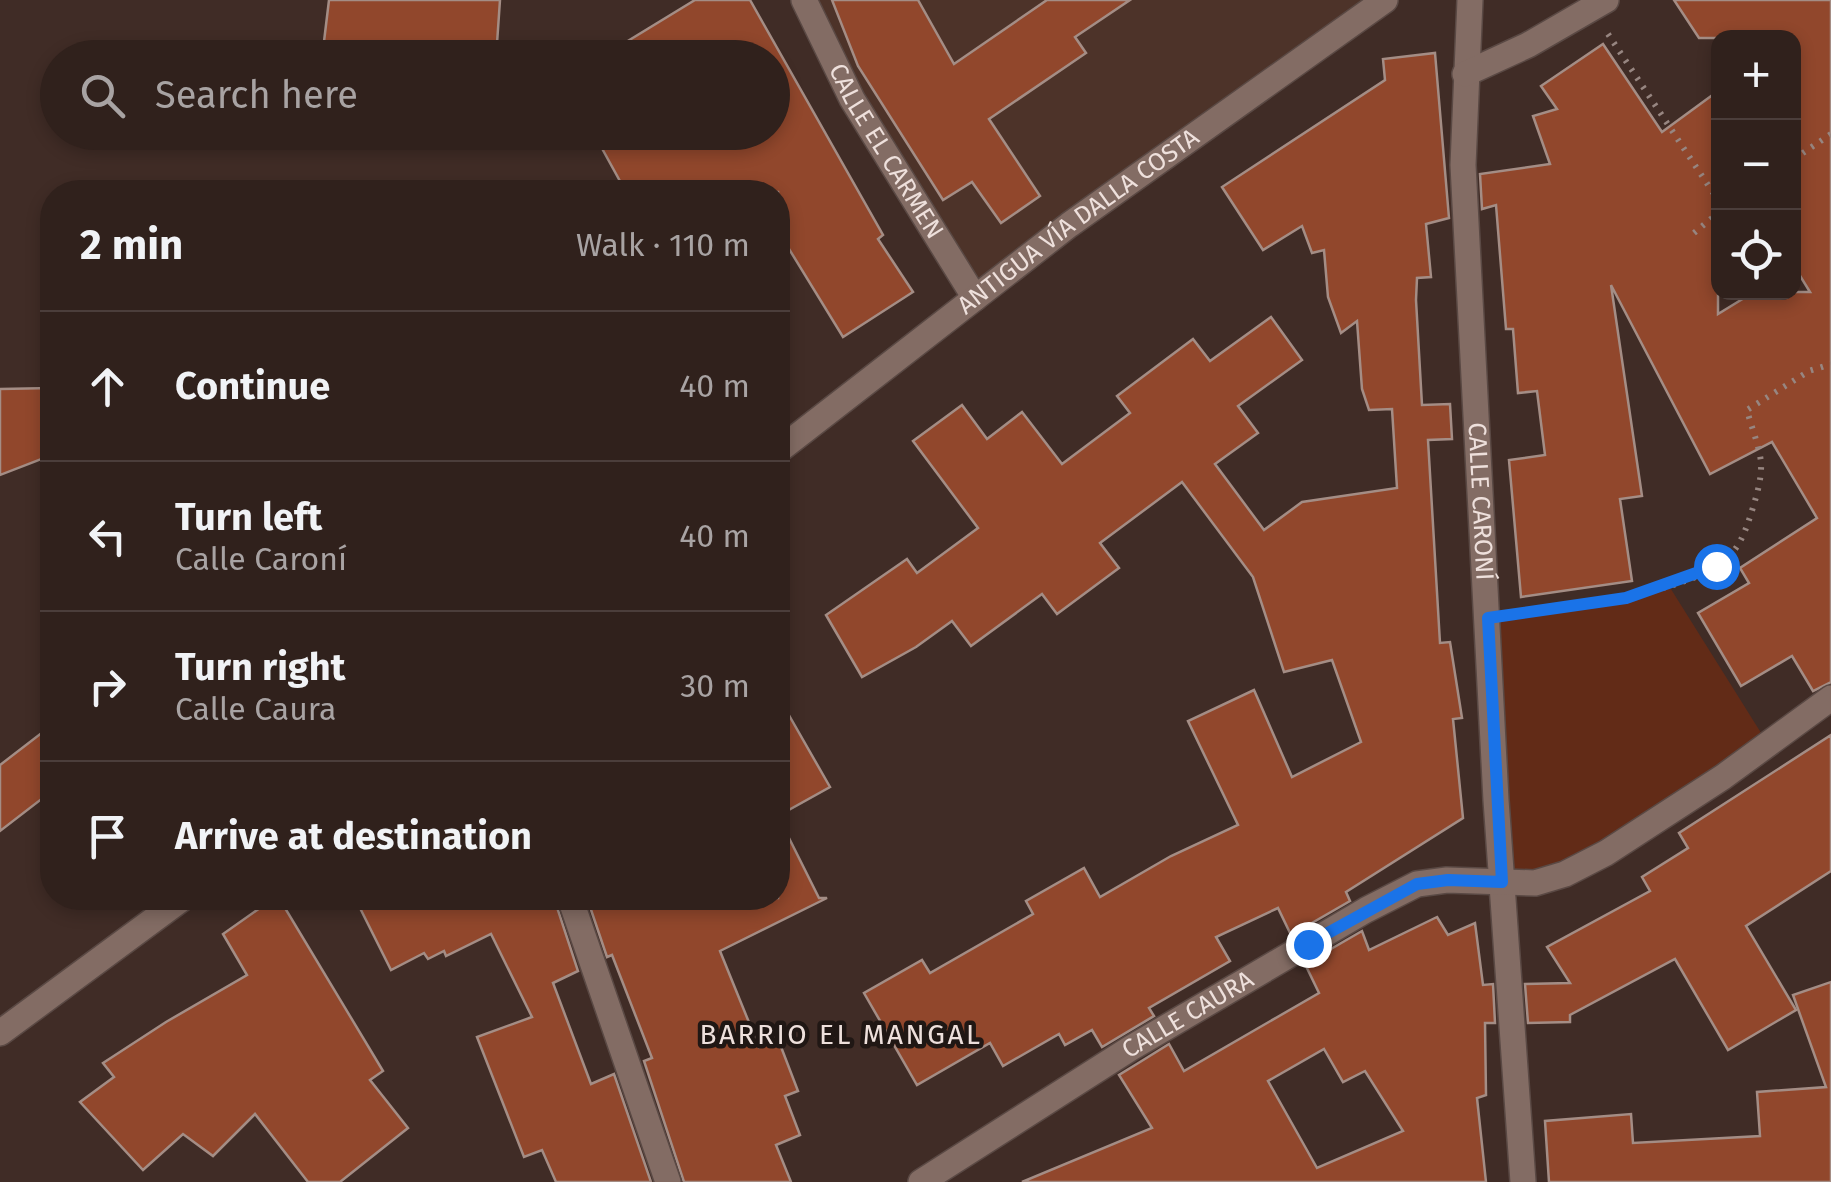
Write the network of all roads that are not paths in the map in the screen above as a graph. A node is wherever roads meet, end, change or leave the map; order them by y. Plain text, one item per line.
1 (804, 0) edge
2 (1385, 0) edge
3 (1470, 0) edge
4 (1598, 4) edge
5 (1466, 74) junction
6 (975, 298) junction
7 (790, 441) edge
8 (1831, 698) edge
9 (1502, 882) junction
10 (166, 910) edge
11 (574, 910) edge
12 (4, 1021) edge
13 (668, 1182) edge
14 (922, 1182) edge
15 (1523, 1182) edge

1 - 6 street, CALLE EL CARMEN
2 - 6 street, ANTIGUA VÍA DALLA COSTA
3 - 5 street, CALLE CARONÍ
4 - 5 street
5 - 9 street, CALLE CARONÍ
6 - 7 street, ANTIGUA VÍA DALLA COSTA
8 - 9 street, CALLE CAURA
9 - 14 street, CALLE CAURA
9 - 15 street, CALLE CARONÍ
10 - 12 street
11 - 13 street

